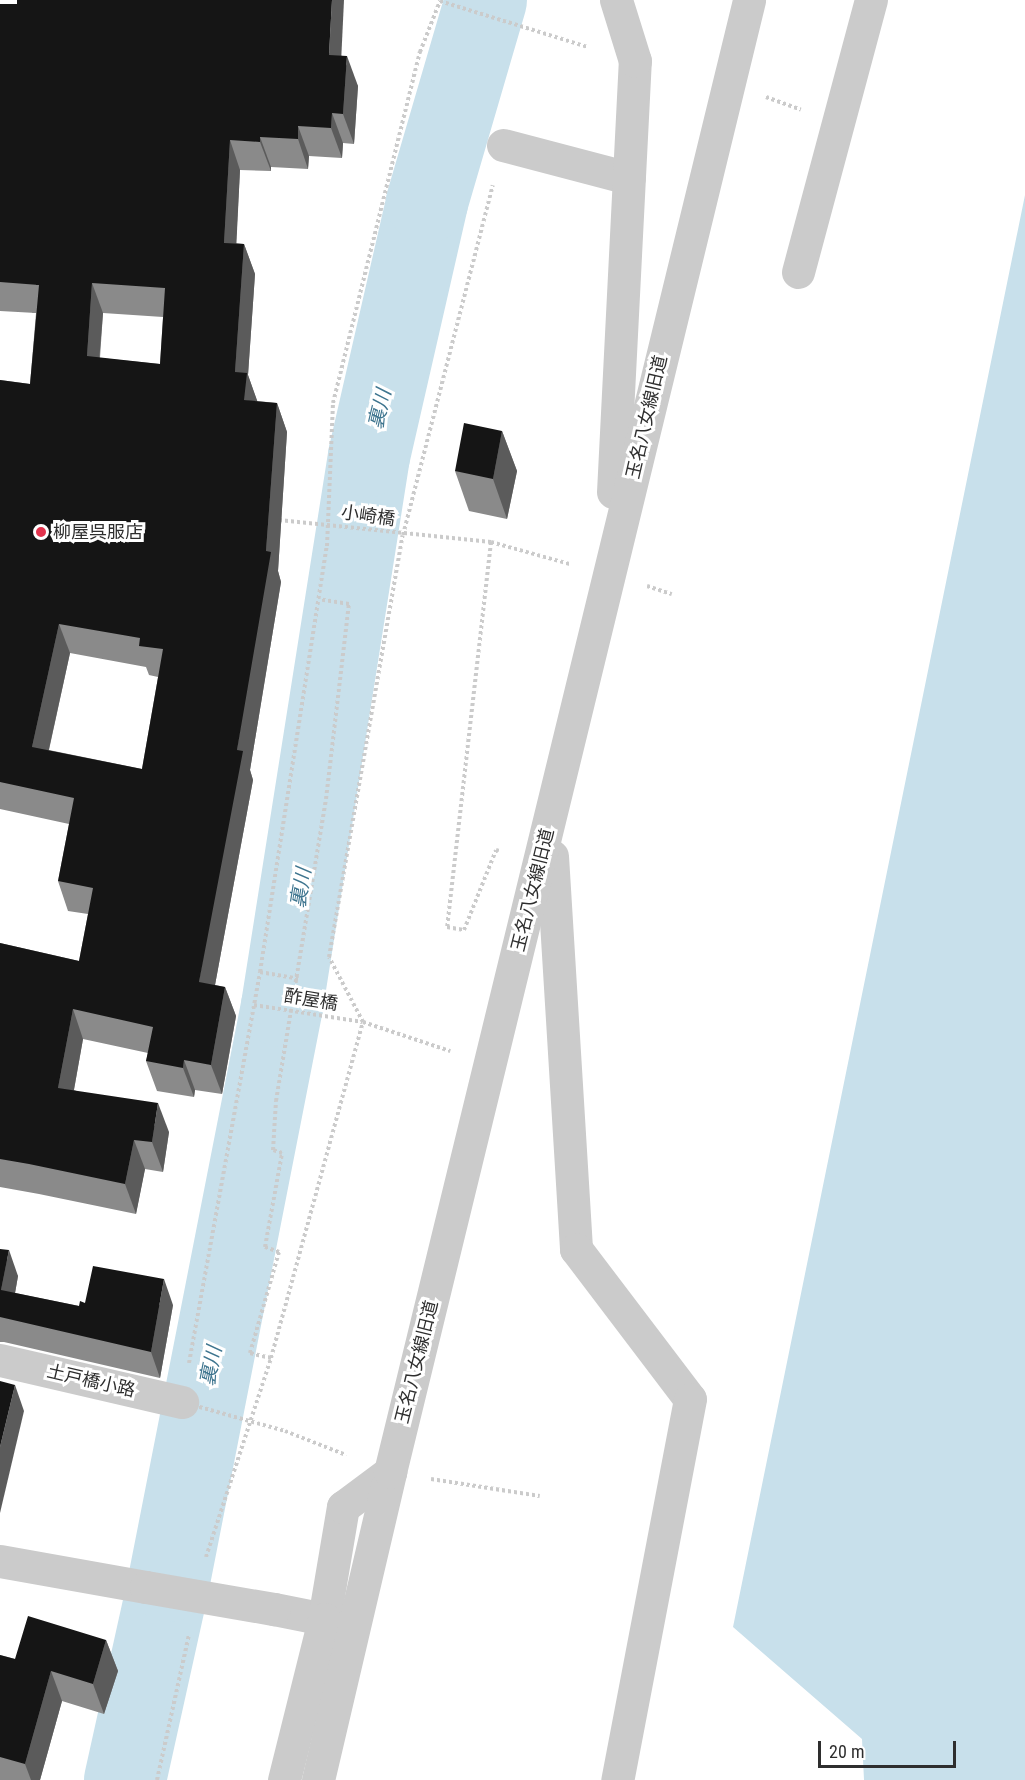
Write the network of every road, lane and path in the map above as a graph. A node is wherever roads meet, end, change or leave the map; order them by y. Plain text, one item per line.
1 (616, 0) edge
2 (748, 0) edge
3 (871, 0) edge
4 (440, 1) edge
5 (635, 61) junction
6 (727, 84) junction
7 (838, 122) junction
8 (503, 145) joint
9 (629, 178) junction
10 (798, 272) dead end
11 (270, 520) edge
12 (328, 524) junction
13 (404, 535) junction
14 (491, 542) junction
15 (609, 575) junction
16 (321, 600) junction
17 (550, 821) junction
18 (540, 862) junction
19 (260, 972) junction
20 (298, 979) junction
21 (254, 1005) junction
22 (363, 1022) junction
23 (490, 1065) junction
24 (0, 1360) edge
25 (189, 1367) dead end
26 (183, 1396) joint
27 (390, 1472) junction
28 (540, 1496) dead end
29 (0, 1561) edge
30 (324, 1619) junction
31 (284, 1780) edge
32 (318, 1780) edge
33 (617, 1780) edge

1 - 5 street
2 - 6 street, 玉名八女線旧道
3 - 7 street
4 - 5 path
4 - 12 path
5 - 9 street
6 - 7 path
6 - 15 street, 玉名八女線旧道
7 - 10 street
8 - 9 street
8 - 13 path
9 - 15 street
11 - 12 path, 小崎橋
12 - 13 path, 小崎橋
12 - 16 path
13 - 14 path, 小崎橋
13 - 22 path
14 - 15 path, 小崎橋
14 - 18 path
15 - 17 street, 玉名八女線旧道
16 - 19 path
16 - 20 path
17 - 18 street, 玉名八女線旧道
17 - 33 street
18 - 23 street, 玉名八女線旧道
19 - 20 path
19 - 21 path
20 - 22 path
21 - 22 path, 酢屋橋, bridge
21 - 25 path
22 - 23 path, 酢屋橋
23 - 27 street, 玉名八女線旧道
24 - 26 street, 土戸橋小路
26 - 27 path, bridge
27 - 28 path
27 - 30 street
27 - 32 street, 玉名八女線旧道
29 - 30 street, bridge
30 - 31 street

